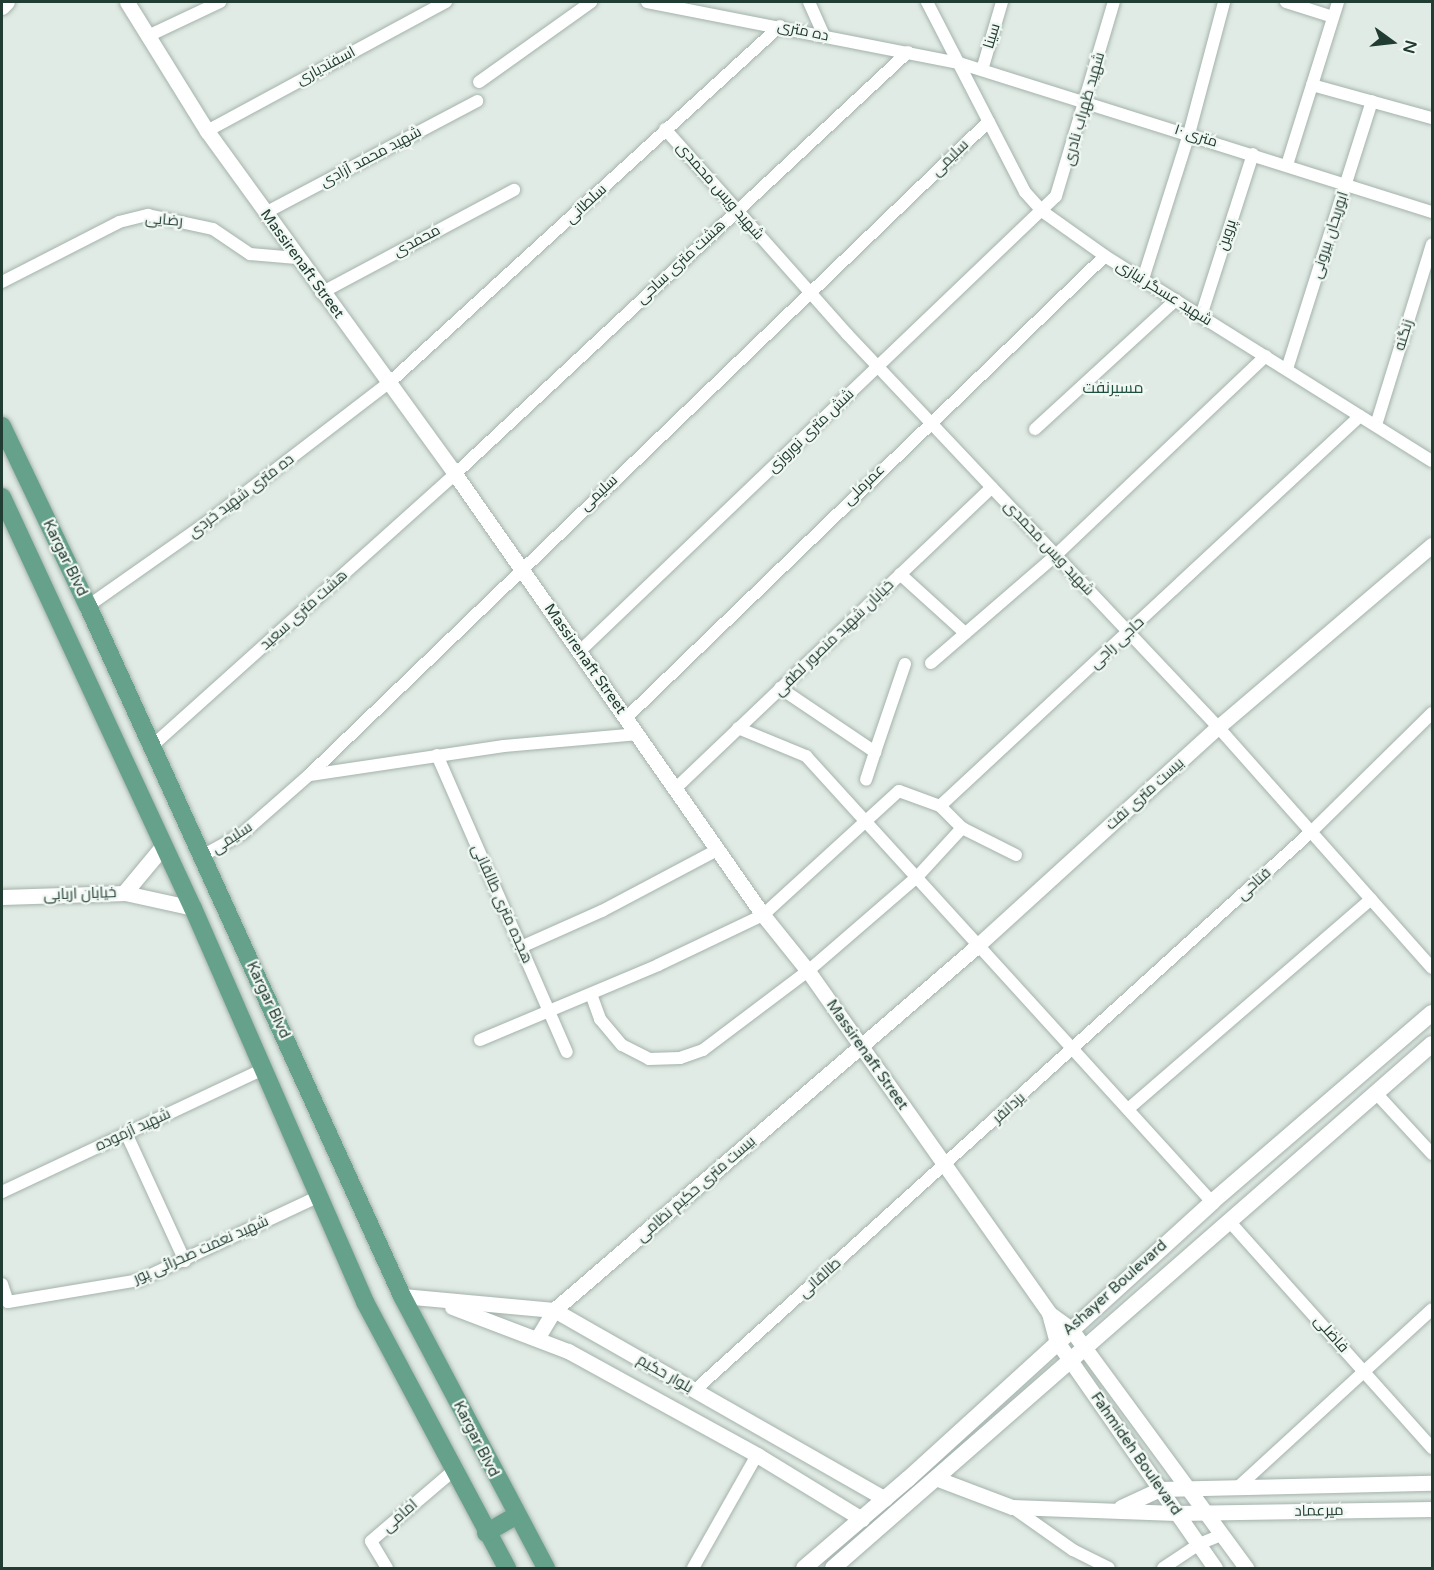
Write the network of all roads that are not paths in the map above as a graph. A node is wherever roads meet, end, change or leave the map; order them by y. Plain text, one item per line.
1 (7, 2) edge
2 (127, 2) edge
3 (220, 2) edge
4 (446, 2) edge
5 (591, 2) edge
6 (647, 2) edge
7 (809, 2) edge
8 (927, 2) edge
9 (1002, 2) edge
10 (1114, 2) edge
11 (1224, 2) edge
12 (1286, 2) edge
13 (1338, 2) edge
14 (2, 7) edge
15 (1333, 17) junction
16 (780, 26) junction
17 (824, 35) junction
18 (148, 36) junction
19 (908, 52) junction
20 (959, 63) junction
21 (982, 70) junction
22 (479, 82) dead end
23 (1312, 85) junction
24 (477, 101) dead end
25 (1372, 101) junction
26 (1086, 102) junction
27 (1432, 118) edge
28 (988, 121) junction
29 (665, 129) junction
30 (207, 131) junction
31 (1189, 134) junction
32 (1252, 154) junction
33 (1287, 165) junction
34 (1346, 184) junction
35 (514, 190) dead end
36 (736, 210) junction
37 (1042, 211) junction
38 (1432, 212) edge
39 (265, 213) junction
40 (1432, 244) edge
41 (1105, 256) junction
42 (297, 258) junction
43 (1143, 279) junction
44 (2, 282) edge
45 (321, 293) junction
46 (810, 293) junction
47 (1176, 300) junction
48 (1201, 316) junction
49 (1266, 356) junction
50 (878, 367) junction
51 (1287, 369) junction
52 (390, 382) junction
53 (1360, 416) junction
54 (930, 422) junction
55 (1376, 425) junction
56 (2, 426) edge
57 (1035, 429) dead end
58 (1432, 461) edge
59 (455, 474) junction
60 (992, 488) junction
61 (2, 497) edge
62 (6, 521) edge
63 (1432, 545) edge
64 (1056, 555) junction
65 (520, 568) junction
66 (900, 574) junction
67 (88, 606) junction
68 (966, 633) junction
69 (1129, 633) junction
70 (579, 651) junction
71 (905, 663) dead end
72 (931, 663) dead end
73 (780, 688) junction
74 (1432, 713) edge
75 (626, 718) junction
76 (738, 728) junction
77 (1218, 728) junction
78 (638, 735) junction
79 (152, 746) junction
80 (875, 752) junction
81 (437, 755) junction
82 (309, 775) junction
83 (866, 780) dead end
84 (676, 788) junction
85 (940, 806) junction
86 (866, 819) junction
87 (962, 828) junction
88 (1311, 832) junction
89 (164, 846) junction
90 (719, 849) junction
91 (1016, 855) dead end
92 (202, 856) junction
93 (917, 877) junction
94 (125, 893) junction
95 (2, 897) edge
96 (1371, 899) junction
97 (193, 908) junction
98 (763, 915) junction
99 (977, 946) junction
100 (521, 947) junction
101 (1432, 968) edge
102 (808, 971) junction
103 (591, 994) junction
104 (550, 1012) junction
105 (1432, 1013) edge
106 (480, 1040) dead end
107 (1432, 1044) edge
108 (860, 1046) junction
109 (1072, 1051) junction
110 (567, 1053) dead end
111 (265, 1068) junction
112 (1376, 1093) junction
113 (1128, 1109) junction
114 (126, 1133) junction
115 (1432, 1154) edge
116 (946, 1166) junction
117 (2, 1192) edge
118 (319, 1196) junction
119 (1212, 1202) junction
120 (1228, 1221) junction
121 (185, 1261) junction
122 (2, 1284) edge
123 (402, 1296) junction
124 (430, 1299) junction
125 (1432, 1309) edge
126 (554, 1311) junction
127 (1049, 1313) junction
128 (1070, 1328) junction
129 (538, 1337) junction
130 (1056, 1340) junction
131 (1084, 1347) junction
132 (1070, 1360) junction
133 (1364, 1371) junction
134 (694, 1390) junction
135 (1432, 1448) edge
136 (757, 1455) junction
137 (453, 1470) junction
138 (938, 1479) junction
139 (1407, 1483) junction
140 (1432, 1483) edge
141 (1235, 1487) junction
142 (1185, 1488) junction
143 (1160, 1489) junction
144 (885, 1499) junction
145 (1012, 1507) junction
146 (1118, 1508) junction
147 (1408, 1509) junction
148 (1432, 1509) edge
149 (1176, 1513) junction
150 (1206, 1513) junction
151 (516, 1516) junction
152 (862, 1519) junction
153 (486, 1533) junction
154 (1221, 1535) junction
155 (1199, 1544) junction
156 (387, 1569) edge
157 (507, 1569) edge
158 (546, 1569) edge
159 (693, 1569) edge
160 (804, 1569) edge
161 (833, 1569) edge
162 (1108, 1569) edge
163 (1163, 1569) edge
164 (1215, 1569) edge
165 (1246, 1569) edge

1 - 14 main road
2 - 18 street, Massirenaft Street
3 - 18 street
4 - 30 street, اسفندیاری
5 - 22 street
6 - 16 street, ده متری
7 - 17 street
8 - 20 street, شهید عسگر نیازی
9 - 21 street, سینا
10 - 26 street, شهید ظهراب نادری
11 - 31 street
12 - 15 street
13 - 15 street
15 - 23 street
16 - 17 street, ده متری
16 - 29 street, سلطانی
17 - 19 street, ده متری
18 - 30 street, Massirenaft Street
19 - 20 street, ده متری
19 - 36 street, هشت متری ساحی
20 - 21 street, ۱۰ متری
20 - 28 street, شهید عسگر نیازی
21 - 26 street, ۱۰ متری
23 - 25 street
23 - 33 street
24 - 39 street, شهید محمد آزادی
25 - 27 street
25 - 34 street, ابوریحان بیرونی
26 - 31 street, ۱۰ متری
26 - 37 street, شهید ظهراب نادری
28 - 37 street, شهید عسگر نیازی
28 - 46 street, سلیمی
29 - 36 street, شهید ویس محمدی
29 - 52 street, سلطانی
30 - 39 street, Massirenaft Street
31 - 32 street, ۱۰ متری
31 - 43 street
32 - 33 street, ۱۰ متری
32 - 48 street, پروین
33 - 34 street, ۱۰ متری
34 - 38 street, ۱۰ متری
34 - 51 street, ابوریحان بیرونی
35 - 45 street, محمدی
36 - 46 street, شهید ویس محمدی
36 - 59 street, هشت متری ساحی
37 - 41 street, شهید عسگر نیازی
37 - 50 street, شش متری نوروزی
39 - 42 street, Massirenaft Street
40 - 55 street, زنگنه
41 - 43 street, شهید عسگر نیازی
41 - 54 street, عمرملی
42 - 44 street, رضایی
42 - 45 street, Massirenaft Street
43 - 47 street, شهید عسگر نیازی
45 - 52 street, Massirenaft Street
46 - 50 street, شهید ویس محمدی
46 - 65 street, سلیمی
47 - 48 street, شهید عسگر نیازی
47 - 57 street
48 - 49 street, شهید عسگر نیازی
49 - 51 street, شهید عسگر نیازی
49 - 64 street
50 - 54 street, شهید ویس محمدی
50 - 70 street, شش متری نوروزی
51 - 53 street, شهید عسگر نیازی
52 - 59 street, Massirenaft Street
52 - 67 street, ده متری شهید خردی
53 - 55 street, شهید عسگر نیازی
53 - 69 street, حاجی راجی
54 - 60 street, شهید ویس محمدی
54 - 75 street, عمرملی
55 - 58 street, شهید عسگر نیازی
56 - 67 main road, Kargar Blvd
59 - 65 street, Massirenaft Street
59 - 79 street, هشت متری سعید
60 - 64 street, شهید ویس محمدی
60 - 66 street, خیابان شهید منصور لطفی
61 - 62 main road, Kargar Blvd
62 - 89 main road, Kargar Blvd
63 - 77 street, بیست متری نفت
64 - 68 street
64 - 69 street, شهید ویس محمدی
65 - 70 street, Massirenaft Street
65 - 82 street, سلیمی
66 - 68 street
66 - 73 street, خیابان شهید منصور لطفی
67 - 79 main road, Kargar Blvd
68 - 72 street
69 - 77 street, شهید ویس محمدی
69 - 85 street, حاجی راجی
70 - 75 street, Massirenaft Street
71 - 80 street
73 - 76 street, خیابان شهید منصور لطفی
73 - 80 street
74 - 88 street, فتاحی
75 - 78 street, Massirenaft Street
76 - 84 street, خیابان شهید منصور لطفی
76 - 86 street
77 - 88 street, شهید ویس محمدی
77 - 99 street, بیست متری نفت
78 - 81 street
78 - 84 street, Massirenaft Street
79 - 92 main road, Kargar Blvd
80 - 83 street
81 - 82 street
81 - 100 street, هجده متری طالقانی
82 - 92 street, سلیمی
84 - 90 street, Massirenaft Street
85 - 86 street
85 - 87 street
86 - 93 street
86 - 98 street
87 - 91 street
87 - 93 street
88 - 96 street, شهید ویس محمدی
88 - 109 street, فتاحی
89 - 94 main road
89 - 97 main road, Kargar Blvd
90 - 98 street, Massirenaft Street
90 - 100 street
92 - 123 main road, Kargar Blvd
93 - 99 street
93 - 102 street
94 - 95 street, خیابان اربابی
94 - 97 street, خیابان اربابی
96 - 101 street, شهید ویس محمدی
96 - 113 street
97 - 111 main road, Kargar Blvd
98 - 102 street, Massirenaft Street
98 - 103 street
99 - 108 street, بیست متری نفت
99 - 109 street
100 - 104 street, هجده متری طالقانی
102 - 103 street
102 - 108 street, Massirenaft Street
103 - 104 street
104 - 106 street
104 - 110 street, هجده متری طالقانی
105 - 119 main road, Ashayer Boulevard
107 - 112 main road, Ashayer Boulevard
108 - 116 street, Massirenaft Street
108 - 126 street, بیست متری حکیم نظامی
109 - 113 street
109 - 116 street, یزدانفر
111 - 114 street, شهید آزموده
111 - 118 main road, Kargar Blvd
112 - 115 street
112 - 120 main road, Ashayer Boulevard
113 - 119 street
114 - 117 street, شهید آزموده
114 - 121 street
116 - 127 street, Massirenaft Street
116 - 134 street, طالقانی
118 - 121 street, شهید نعمت صحرائی پور
118 - 137 main road, Kargar Blvd
119 - 128 main road, Ashayer Boulevard
120 - 131 main road, Ashayer Boulevard
120 - 133 street, فاضلی
121 - 122 street, شهید نعمت صحرائی پور
123 - 124 street, بلوار حکیم
123 - 151 main road, Kargar Blvd
124 - 126 street, بلوار حکیم
124 - 129 street, بلوار حکیم
125 - 133 street
126 - 129 street, بیست متری حکیم نظامی
126 - 134 street, بلوار حکیم
127 - 128 street, Massirenaft Street
127 - 130 street, Massirenaft Street
128 - 130 main road, Ashayer Boulevard
128 - 131 street, Massirenaft Street
129 - 136 street, بلوار حکیم
130 - 132 street, Fahmideh Boulevard
130 - 144 main road, Ashayer Boulevard
131 - 132 main road, Ashayer Boulevard
131 - 142 street, Massirenaft Street
132 - 138 main road, Ashayer Boulevard
132 - 143 street, Fahmideh Boulevard
133 - 135 street, فاضلی
133 - 141 street
134 - 144 street, بلوار حکیم
136 - 152 street, بلوار حکیم
136 - 159 street
137 - 153 main road, Kargar Blvd
137 - 156 street, امامی
138 - 145 street
138 - 161 main road, Ashayer Boulevard
139 - 140 street, میرعماد
139 - 141 street, میرعماد
139 - 147 street
141 - 142 street, میرعماد
142 - 143 street, میرعماد
142 - 150 street, Massirenaft Street
143 - 146 street
143 - 149 street, Fahmideh Boulevard
144 - 152 main road, Ashayer Boulevard
145 - 146 street, میرعماد
145 - 162 street
146 - 149 street, میرعماد
147 - 148 street, میرعماد
147 - 150 street, میرعماد
149 - 150 street, میرعماد
149 - 155 street, Fahmideh Boulevard
150 - 154 street, Massirenaft Street
151 - 153 main road
151 - 158 main road, Kargar Blvd
152 - 160 main road, Ashayer Boulevard
153 - 157 main road, Kargar Blvd
154 - 155 street
154 - 165 street, Massirenaft Street
155 - 163 street
155 - 164 street, Fahmideh Boulevard

